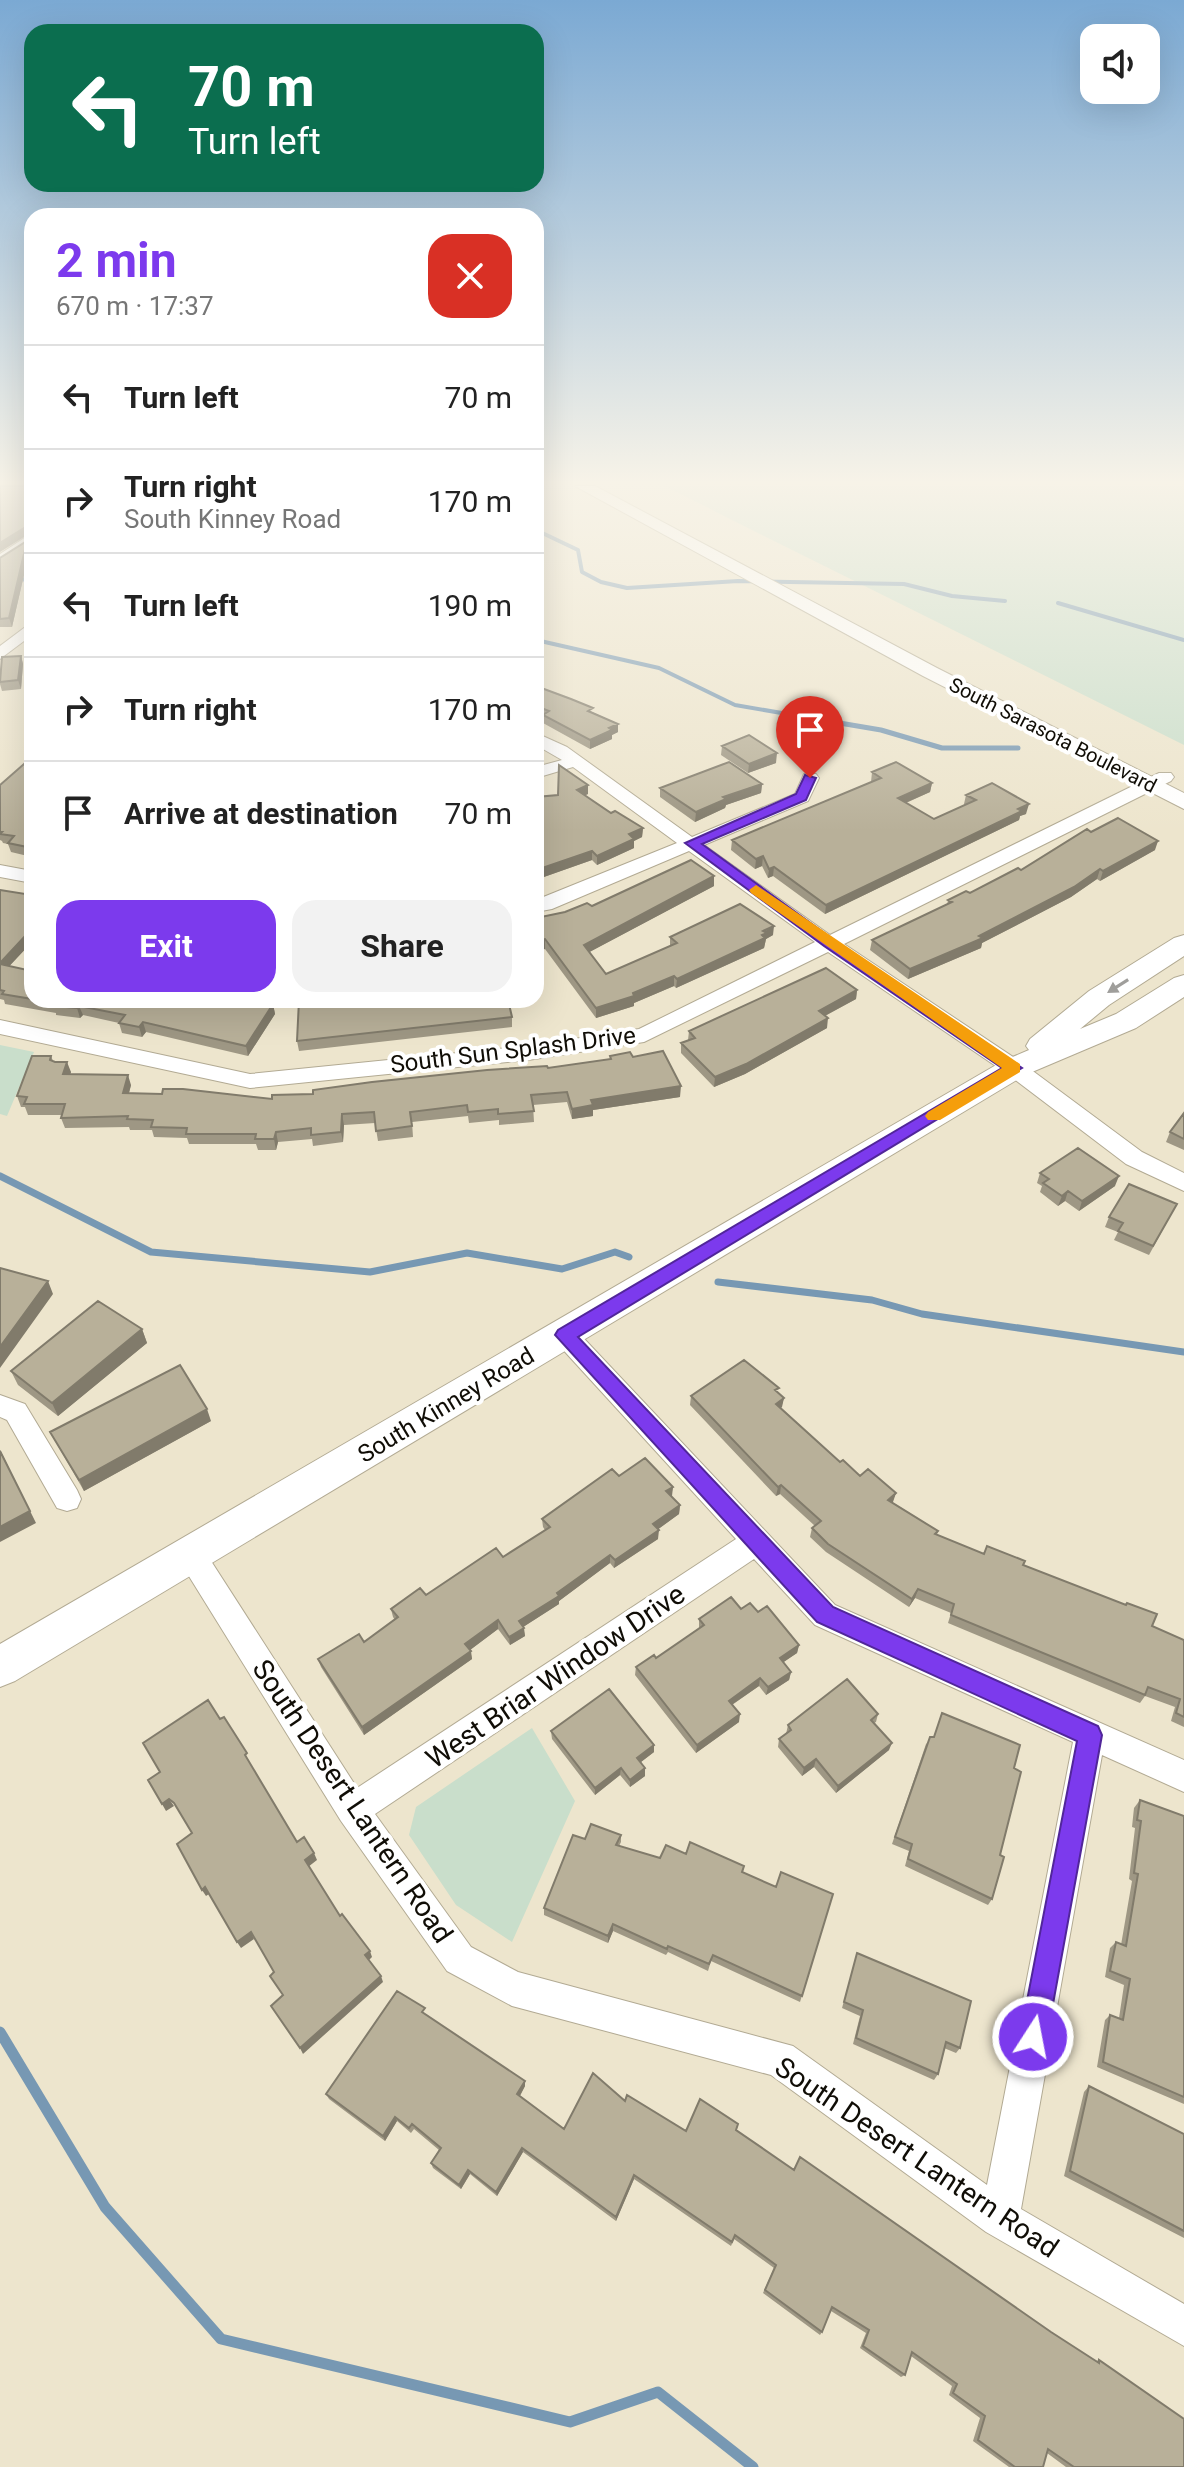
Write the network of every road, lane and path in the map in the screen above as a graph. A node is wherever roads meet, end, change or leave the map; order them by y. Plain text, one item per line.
1 (798, 601) edge
2 (824, 601) edge
3 (24, 634) edge
4 (0, 654) edge
5 (544, 743) edge
6 (575, 761) junction
7 (544, 771) edge
8 (810, 778) dead end
9 (1158, 781) junction
10 (1184, 787) edge
11 (1184, 802) edge
12 (692, 843) junction
13 (0, 871) edge
14 (24, 876) edge
15 (544, 905) edge
16 (829, 943) junction
17 (1184, 944) edge
18 (1184, 984) edge
19 (0, 1027) edge
20 (1014, 1068) junction
21 (1184, 1183) edge
22 (565, 1335) junction
23 (0, 1406) edge
24 (67, 1499) dead end
25 (757, 1541) junction
26 (192, 1556) junction
27 (0, 1667) edge
28 (1090, 1735) junction
29 (1184, 1776) edge
30 (352, 1810) junction
31 (1000, 2218) junction
32 (1184, 2326) edge

1 - 9 street, South Sarasota Boulevard
2 - 9 street, South Sarasota Boulevard
3 - 4 street
5 - 6 street
6 - 7 street
6 - 12 street
8 - 12 street
9 - 10 street, South Sarasota Boulevard
9 - 11 street, South Sarasota Boulevard
9 - 16 street, South Sun Splash Drive
12 - 15 street
12 - 16 street
13 - 14 street
16 - 19 street, South Sun Splash Drive
16 - 20 street
17 -> 20 main road, South Kinney Road
18 - 20 main road, South Kinney Road
20 - 21 street
20 - 22 main road, South Kinney Road
22 - 25 street
22 - 26 main road, South Kinney Road
23 - 24 street
25 - 28 street
25 - 30 street, West Briar Window Drive
26 - 27 main road, South Kinney Road
26 - 30 street, South Desert Lantern Road
28 - 29 street
28 - 31 street
30 - 31 street, South Desert Lantern Road
31 - 32 street, South Desert Lantern Road

